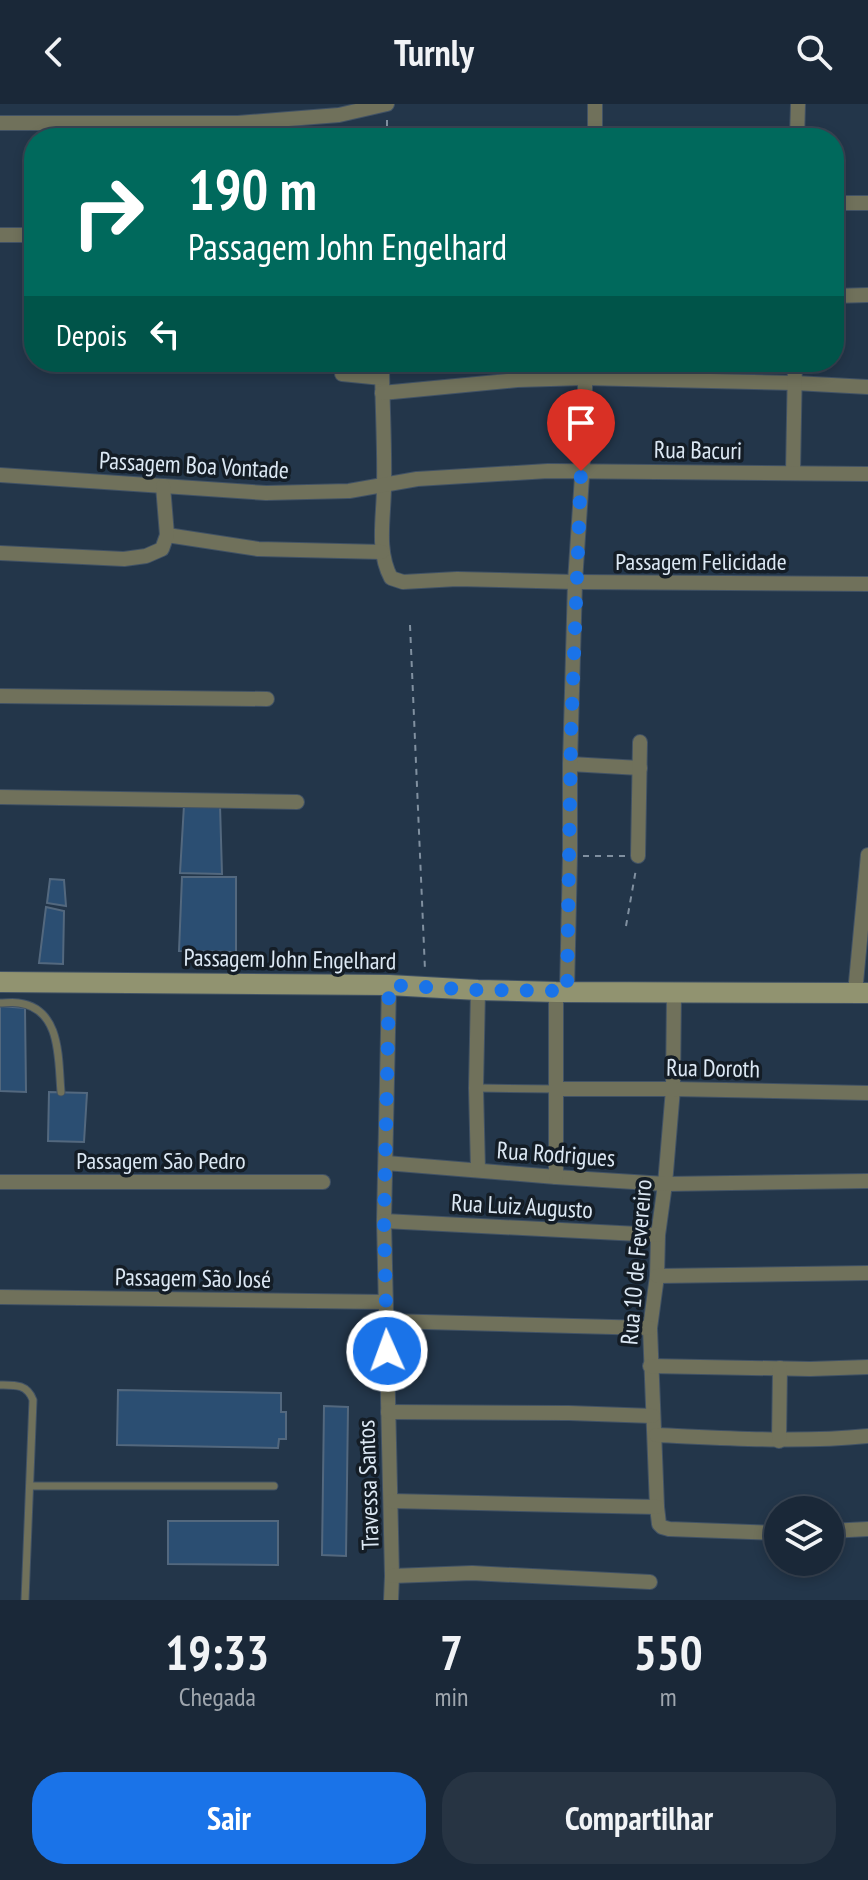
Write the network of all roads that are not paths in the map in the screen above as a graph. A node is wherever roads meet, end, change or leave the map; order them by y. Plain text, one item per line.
1 (595, 104) edge
2 (798, 104) edge
3 (387, 110) edge
4 (0, 123) edge
5 (24, 128) edge
6 (113, 128) edge
7 (595, 128) edge
8 (797, 128) edge
9 (844, 203) edge
10 (868, 203) edge
11 (0, 235) edge
12 (24, 235) edge
13 (868, 295) edge
14 (844, 296) edge
15 (382, 372) edge
16 (584, 372) edge
17 (795, 372) edge
18 (342, 374) dead end
19 (584, 378) junction
20 (795, 383) junction
21 (382, 385) junction
22 (868, 387) edge
23 (581, 471) junction
24 (793, 473) junction
25 (868, 474) edge
26 (0, 475) edge
27 (385, 485) junction
28 (163, 486) junction
29 (167, 535) junction
30 (382, 552) junction
31 (0, 553) edge
32 (575, 582) junction
33 (868, 584) edge
34 (0, 696) edge
35 (267, 699) dead end
36 (640, 742) dead end
37 (570, 764) junction
38 (640, 768) junction
39 (0, 797) edge
40 (297, 802) dead end
41 (868, 855) edge
42 (638, 856) road end
43 (867, 874) edge
44 (0, 982) edge
45 (389, 985) junction
46 (478, 990) junction
47 (562, 992) junction
48 (674, 992) junction
49 (861, 993) edge
50 (0, 1003) edge
51 (476, 1088) junction
52 (557, 1089) junction
53 (673, 1089) junction
54 (61, 1092) dead end
55 (868, 1093) edge
56 (386, 1163) junction
57 (478, 1170) junction
58 (556, 1177) junction
59 (868, 1181) edge
60 (0, 1182) edge
61 (323, 1182) dead end
62 (665, 1184) junction
63 (384, 1221) junction
64 (658, 1235) junction
65 (868, 1273) edge
66 (657, 1276) junction
67 (0, 1297) edge
68 (385, 1302) junction
69 (386, 1321) junction
70 (650, 1328) junction
71 (650, 1366) junction
72 (868, 1367) edge
73 (780, 1368) junction
74 (0, 1385) edge
75 (388, 1412) junction
76 (653, 1416) junction
77 (656, 1435) junction
78 (868, 1436) edge
79 (779, 1441) junction
80 (30, 1486) junction
81 (274, 1486) dead end
82 (391, 1501) junction
83 (657, 1507) junction
84 (868, 1529) edge
85 (844, 1530) edge
86 (764, 1532) edge
87 (392, 1576) junction
88 (650, 1582) dead end
89 (25, 1600) edge
90 (391, 1600) edge

1 - 7 street
2 - 8 street
3 - 6 street
4 - 5 street
9 - 10 street
11 - 12 street
13 - 14 street
15 - 21 street
16 - 19 street
17 - 20 street
18 - 21 street
19 - 20 street
19 - 21 street
19 - 23 street
20 - 22 street
20 - 24 street
21 - 27 street
23 - 24 street, Rua Bacuri
23 - 27 street, Rua Bacuri
23 - 32 street
24 - 25 street, Rua Bacuri
26 - 28 street, Passagem Boa Vontade
27 - 28 street, Passagem Boa Vontade
27 - 30 street
28 - 29 street
29 - 30 street
29 - 31 street
30 - 32 street, Passagem Felicidade
32 - 33 street, Passagem Felicidade
32 - 37 street
34 - 35 street
36 - 38 street
37 - 38 street
37 - 47 street
38 - 42 street
39 - 40 street
41 - 43 street
43 - 49 street
44 - 45 main road, Passagem John Engelhard
45 - 46 main road, Passagem John Engelhard
45 - 56 street, Travessa Santos
46 - 47 main road, Passagem John Engelhard
46 - 51 street
47 - 48 main road, Passagem John Engelhard
47 - 52 street
48 - 49 main road, Passagem John Engelhard
48 - 53 street, Rua 10 de Fevereiro
50 - 54 lane
51 - 52 lane
51 - 57 street
52 - 53 street, Rua Doroth
52 - 58 street
53 - 55 street, Rua Doroth
53 - 62 street, Rua 10 de Fevereiro
56 - 57 street, Rua Rodrigues
56 - 63 street, Travessa Santos
57 - 58 street, Rua Rodrigues
58 - 62 street, Rua Rodrigues
59 - 62 street, Rua Rodrigues
60 - 61 street, Passagem São Pedro
62 - 64 street, Rua 10 de Fevereiro
63 - 64 street, Rua Luiz Augusto
63 - 68 street, Travessa Santos
64 - 66 street, Rua 10 de Fevereiro
65 - 66 street
66 - 70 street, Rua 10 de Fevereiro
67 - 68 street, Passagem São José
68 - 69 street, Travessa Santos
69 - 70 street
69 - 75 street, Travessa Santos
70 - 71 street, Rua 10 de Fevereiro
71 - 73 street
71 - 76 street, Rua 10 de Fevereiro
72 - 73 street
73 - 79 street
74 - 80 lane
75 - 76 street
75 - 82 street, Travessa Santos
76 - 77 street, Rua 10 de Fevereiro
77 - 79 street
77 - 83 street, Rua 10 de Fevereiro
78 - 79 street
80 - 81 lane
80 - 89 lane
82 - 83 street
82 - 87 street, Travessa Santos
83 - 86 street, Rua 10 de Fevereiro
84 - 85 street
87 - 88 street
87 - 90 street, Travessa Santos

